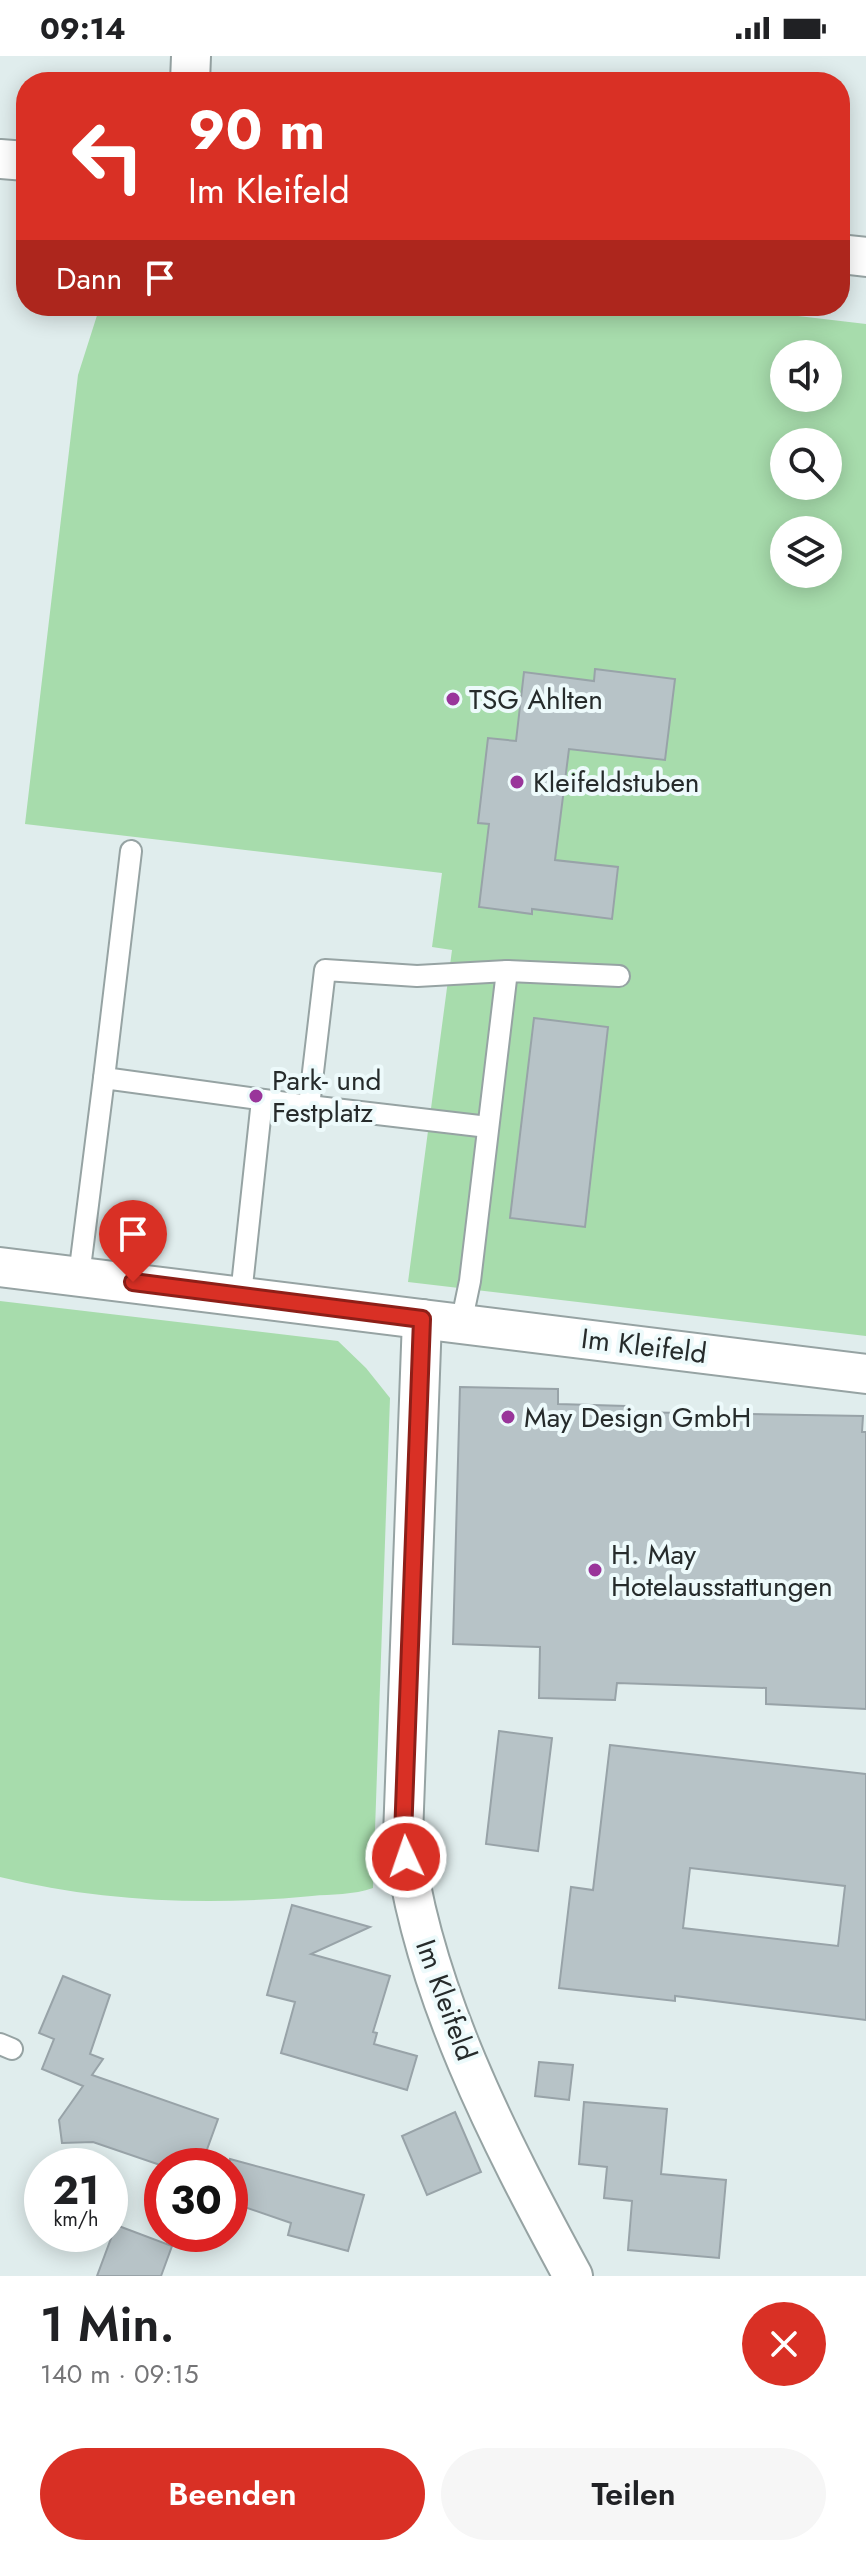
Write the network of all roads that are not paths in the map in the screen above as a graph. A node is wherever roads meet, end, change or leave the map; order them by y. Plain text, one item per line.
1 (131, 851) dead end
2 (507, 971) junction
3 (619, 976) dead end
4 (104, 1078) junction
5 (262, 1100) junction
6 (309, 1106) junction
7 (488, 1127) junction
8 (0, 1267) edge
9 (79, 1276) junction
10 (241, 1295) junction
11 (422, 1319) junction
12 (461, 1324) junction
13 (866, 1374) edge
14 (573, 2276) edge

1 - 4 lane
2 - 3 lane
2 - 6 lane
2 - 7 lane
4 - 5 lane
4 - 9 lane
5 - 6 lane
5 - 10 lane
6 - 7 lane
7 - 12 lane
8 - 9 street, Im Kleifeld
9 - 10 street, Im Kleifeld
10 - 11 street, Im Kleifeld
11 - 12 street, Im Kleifeld
11 - 14 street, Im Kleifeld
12 - 13 street, Im Kleifeld

